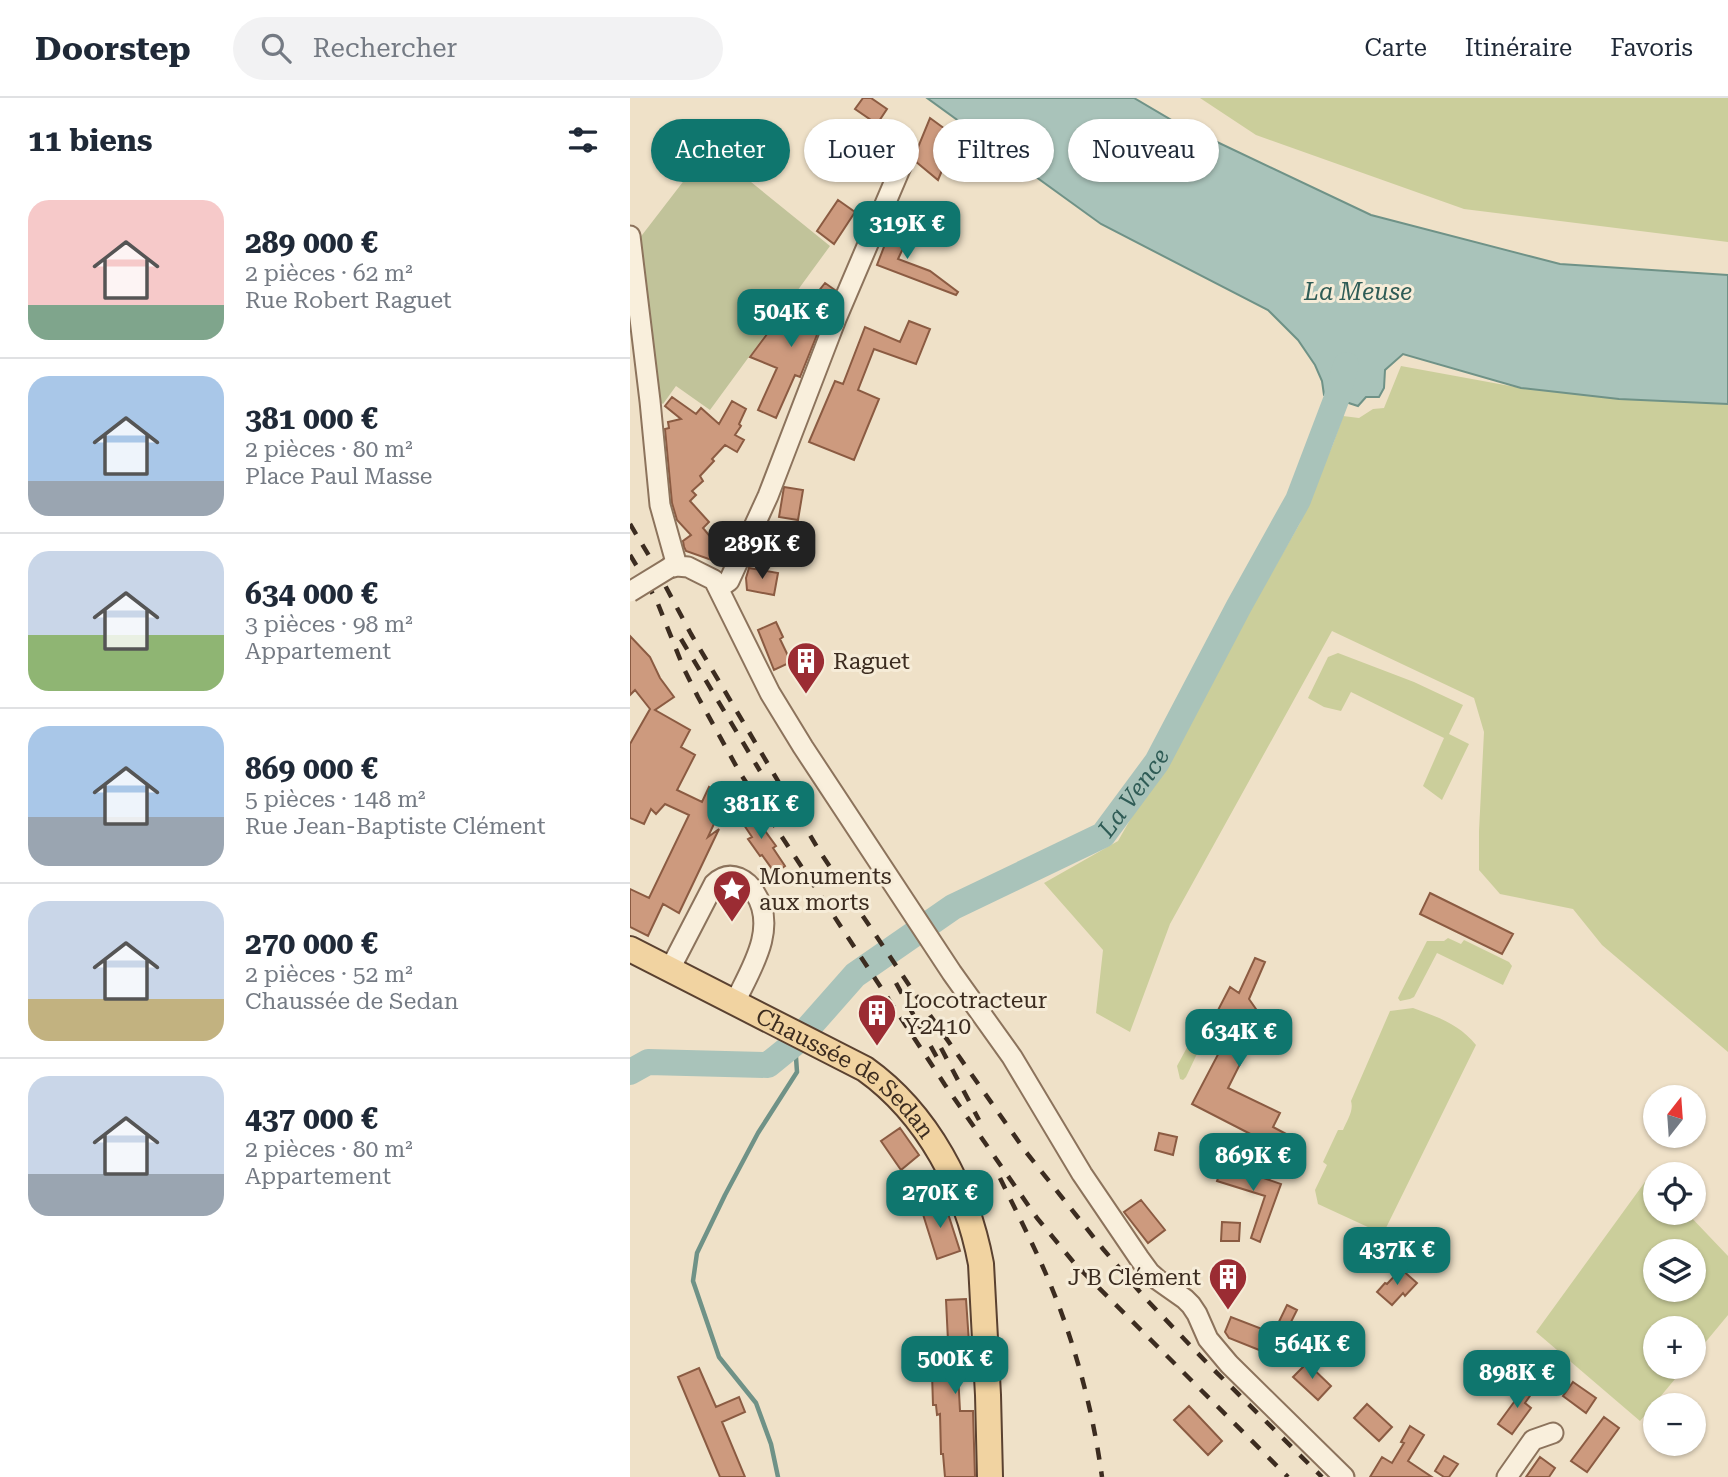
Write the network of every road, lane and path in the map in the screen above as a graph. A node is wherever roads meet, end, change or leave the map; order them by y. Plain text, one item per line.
1 (894, 182) edge
2 (630, 236) edge
3 (673, 567) junction
4 (719, 587) junction
5 (630, 592) edge
6 (630, 950) edge
7 (670, 969) junction
8 (734, 1002) junction
9 (1553, 1433) dead end
10 (989, 1477) edge
11 (1344, 1477) edge
12 (1507, 1477) edge

1 - 4 street
2 - 3 street
3 - 4 street
3 - 5 street, bridge
4 - 11 street
6 - 7 main road, Chaussée de Sedan
7 - 8 main road, Chaussée de Sedan
7 - 8 street
8 - 10 main road, Chaussée de Sedan
9 - 12 street

